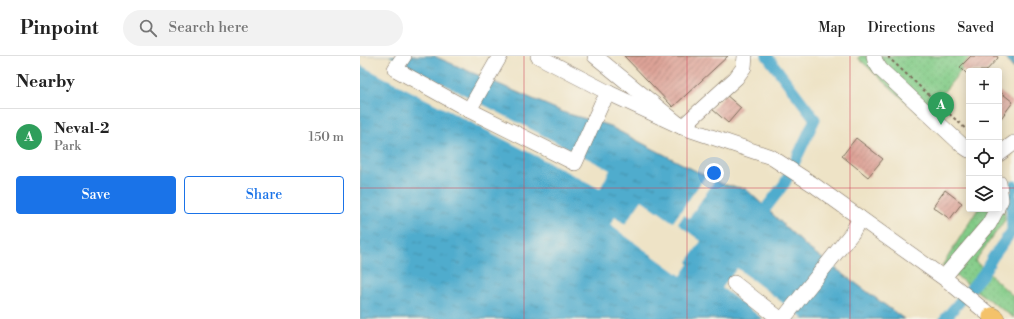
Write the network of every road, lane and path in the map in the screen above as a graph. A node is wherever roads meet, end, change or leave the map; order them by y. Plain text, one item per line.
1 (404, 56) edge
2 (500, 56) edge
3 (538, 56) edge
4 (595, 56) edge
5 (744, 56) edge
6 (874, 56) edge
7 (889, 56) edge
8 (605, 99) junction
9 (469, 110) junction
10 (682, 127) junction
11 (966, 129) edge
12 (1014, 143) edge
13 (966, 148) edge
14 (1002, 152) edge
15 (995, 212) edge
16 (860, 218) junction
17 (946, 279) junction
18 (734, 283) dead end
19 (785, 315) edge
20 (993, 318) edge

1 - 9 street
2 - 9 street
3 - 8 street
4 - 10 street
5 - 10 street
6 - 13 street
7 - 11 path
8 - 9 street
8 - 10 street
10 - 16 street
12 - 14 street
15 - 17 street
16 - 17 street
16 - 19 street
17 - 20 street
18 - 19 street

